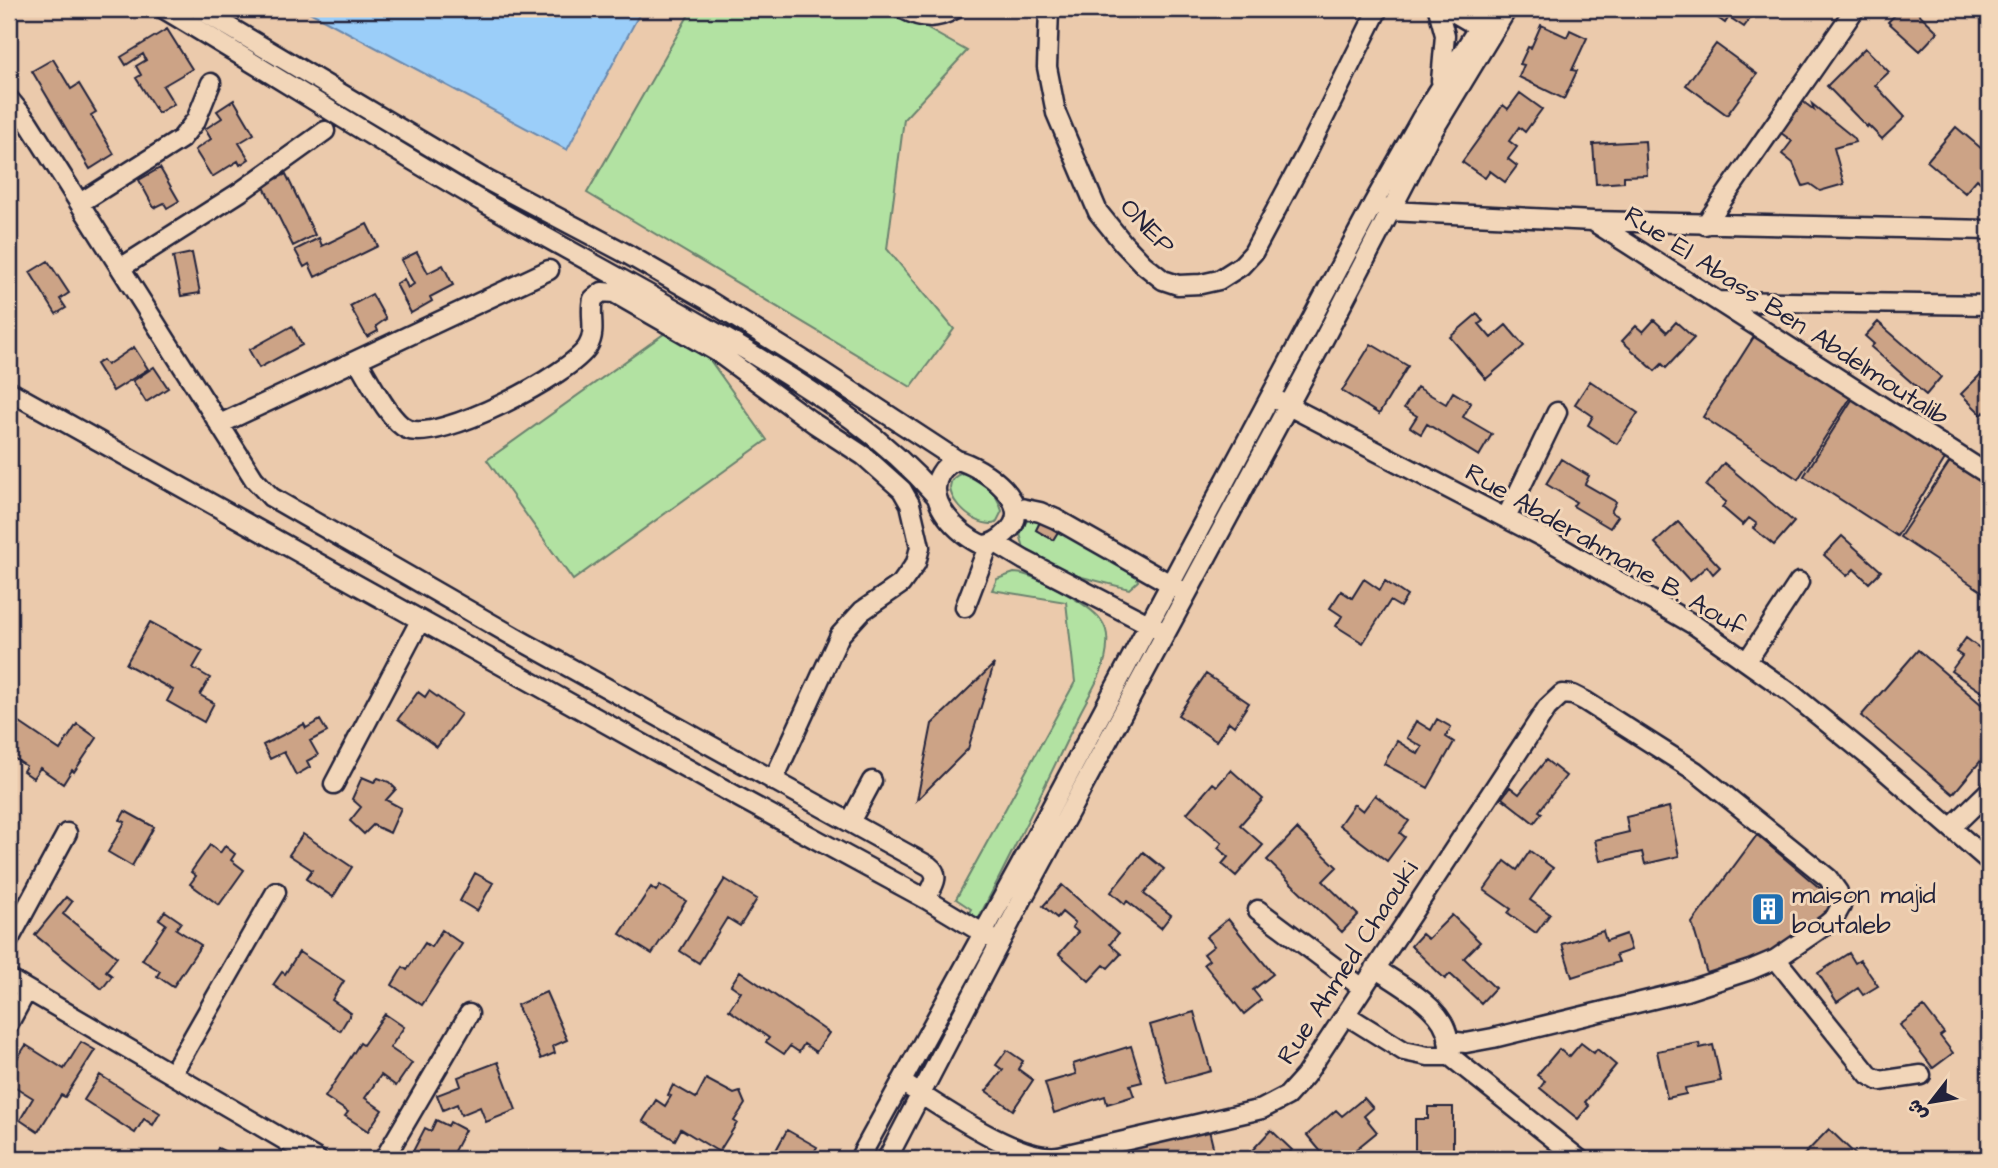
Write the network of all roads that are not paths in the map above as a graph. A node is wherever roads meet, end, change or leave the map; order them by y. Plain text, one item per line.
1 (164, 9) edge
2 (200, 9) edge
3 (903, 9) edge
4 (955, 9) edge
5 (1049, 9) edge
6 (1378, 9) edge
7 (1438, 9) edge
8 (1448, 9) edge
9 (1490, 9) edge
10 (1507, 9) edge
11 (1855, 9) edge
12 (1485, 31) junction
13 (211, 83) dead end
14 (1441, 88) junction
15 (9, 99) edge
16 (325, 131) dead end
17 (80, 204) junction
18 (1381, 208) junction
19 (1593, 221) junction
20 (1704, 225) junction
21 (1989, 230) edge
22 (121, 267) junction
23 (549, 270) dead end
24 (1718, 301) junction
25 (1989, 305) edge
26 (357, 360) junction
27 (9, 391) edge
28 (1272, 398) junction
29 (1288, 406) junction
30 (1557, 412) dead end
31 (220, 424) junction
32 (957, 460) junction
33 (1989, 475) edge
34 (936, 496) junction
35 (1016, 507) junction
36 (1506, 518) junction
37 (992, 543) junction
38 (1799, 582) dead end
39 (1171, 584) junction
40 (1188, 593) junction
41 (965, 607) dead end
42 (420, 621) junction
43 (1149, 624) junction
44 (1166, 633) junction
45 (1747, 661) junction
46 (872, 780) dead end
47 (773, 781) junction
48 (334, 784) dead end
49 (1989, 791) edge
50 (849, 822) junction
51 (1951, 828) junction
52 (67, 833) dead end
53 (1989, 861) edge
54 (276, 892) dead end
55 (926, 899) junction
56 (1258, 910) dead end
57 (982, 933) junction
58 (9, 940) edge
59 (1000, 943) junction
60 (1776, 959) junction
61 (1375, 968) junction
62 (9, 979) edge
63 (1361, 987) junction
64 (27, 990) junction
65 (469, 1014) dead end
66 (1346, 1015) junction
67 (9, 1023) edge
68 (1449, 1049) junction
69 (172, 1074) junction
70 (1921, 1074) dead end
71 (901, 1082) junction
72 (921, 1094) junction
73 (317, 1159) edge
74 (384, 1159) edge
75 (859, 1159) edge
76 (887, 1159) edge
77 (1579, 1159) edge

1 - 34 street
2 - 32 street
3 - 4 street
5 - 6 street, ONEP
7 - 14 street
8 - 12 street
9 - 12 street
10 - 12 street
11 - 20 street
12 - 14 street
12 - 18 street
13 - 17 street
14 - 18 street
15 - 17 street
16 - 22 street
17 - 22 street
18 - 19 street
18 - 28 street
18 - 29 street
19 - 20 street
19 - 24 street, Rue El Abass Ben Abdelmoutalib
20 - 21 street
22 - 31 street
23 - 26 street
24 - 25 street
24 - 33 street, Rue El Abass Ben Abdelmoutalib
26 - 31 street
26 - 47 street
27 - 42 street
28 - 29 street, Rue Abderahmane B. Aouf
28 - 39 street
29 - 36 street, Rue Abderahmane B. Aouf
29 - 40 street
30 - 36 street
31 - 47 street
32 - 34 street
32 - 35 street
34 - 37 street
35 - 37 street
35 - 39 street
36 - 45 street, Rue Abderahmane B. Aouf
37 - 41 street
37 - 43 street
38 - 45 street
39 - 40 street
39 - 43 street
40 - 44 street
42 - 48 street
42 - 55 street
43 - 44 street
43 - 57 street
44 - 59 street
45 - 51 street, Rue Abderahmane B. Aouf
46 - 50 street
47 - 50 street
49 - 51 street
50 - 55 street
51 - 53 street, Rue Abderahmane B. Aouf
52 - 58 street
54 - 69 street
55 - 57 street
56 - 63 street
57 - 59 street
57 - 71 street
59 - 72 street
60 - 61 street, Rue Ahmed Chaouki
60 - 68 street
60 - 70 street
61 - 63 street, Rue Ahmed Chaouki
61 - 68 street
62 - 64 street
63 - 66 street, Rue Ahmed Chaouki
64 - 67 street
64 - 69 street
65 - 74 street
66 - 68 street
66 - 72 street, Rue Ahmed Chaouki
68 - 77 street
69 - 73 street
71 - 72 street, Rue Ahmed Chaouki
71 - 75 street
72 - 76 street

